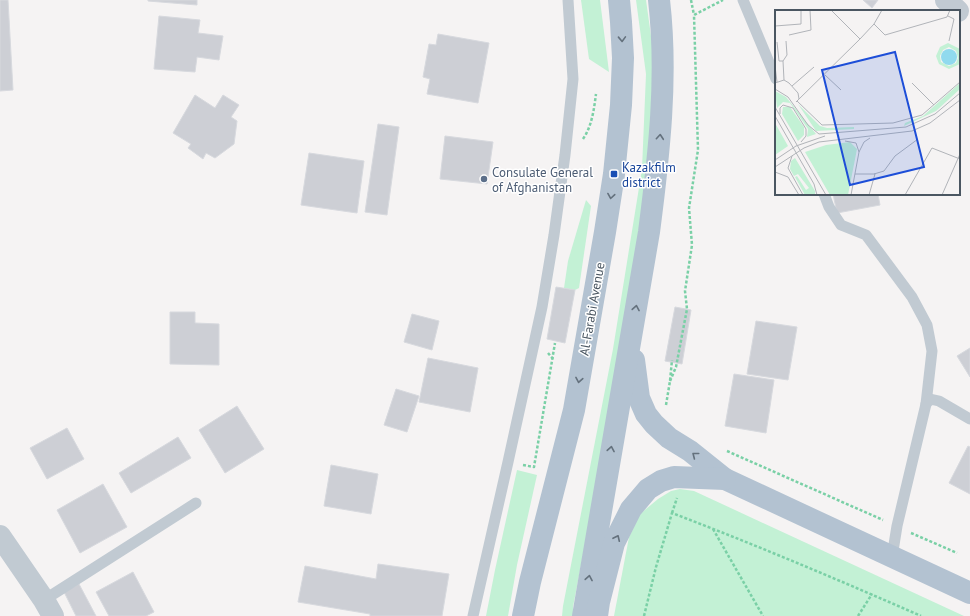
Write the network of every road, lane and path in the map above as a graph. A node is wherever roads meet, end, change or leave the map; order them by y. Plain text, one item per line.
1 (568, 0) edge
2 (619, 0) edge
3 (659, 0) edge
4 (691, 0) edge
5 (722, 0) edge
6 (743, 0) edge
7 (946, 0) edge
8 (957, 10) edge
9 (960, 13) edge
10 (694, 15) junction
11 (970, 22) edge
12 (775, 77) edge
13 (824, 195) edge
14 (633, 329) junction
15 (555, 343) dead end
16 (672, 360) dead end
17 (670, 381) junction
18 (926, 404) junction
19 (666, 407) dead end
20 (574, 410) junction
21 (970, 419) edge
22 (723, 450) dead end
23 (508, 462) junction
24 (725, 479) junction
25 (678, 495) dead end
26 (196, 503) dead end
27 (672, 513) junction
28 (897, 526) junction
29 (712, 528) junction
30 (0, 536) edge
31 (957, 553) dead end
32 (892, 557) junction
33 (970, 593) edge
34 (872, 594) junction
35 (49, 608) edge
36 (473, 616) edge
37 (523, 616) edge
38 (537, 616) edge
39 (583, 616) edge
40 (597, 616) edge
41 (644, 616) edge
42 (763, 616) edge
43 (858, 616) edge
44 (921, 616) edge

1 - 23 lane
2 -> 20 main road, Al-Farabi Avenue
14 -> 3 main road
4 - 10 path
5 - 10 path
6 - 12 lane
7 - 8 street
9 - 11 street
10 - 17 path
13 - 18 lane
24 -> 14 main road
39 -> 14 main road
15 - 23 path
16 - 17 path
17 - 19 path
18 - 21 lane
18 - 28 lane
20 - 37 main road
20 - 38 main road, Al-Farabi Avenue
22 - 28 path
23 - 36 lane
24 - 32 main road
40 -> 24 main road
25 - 27 path
26 - 35 lane
27 - 29 path
27 - 41 path
28 - 31 path
28 - 32 lane
29 - 34 path
29 - 42 path
30 - 35 street
32 - 33 main road
34 - 43 path
34 - 44 path

